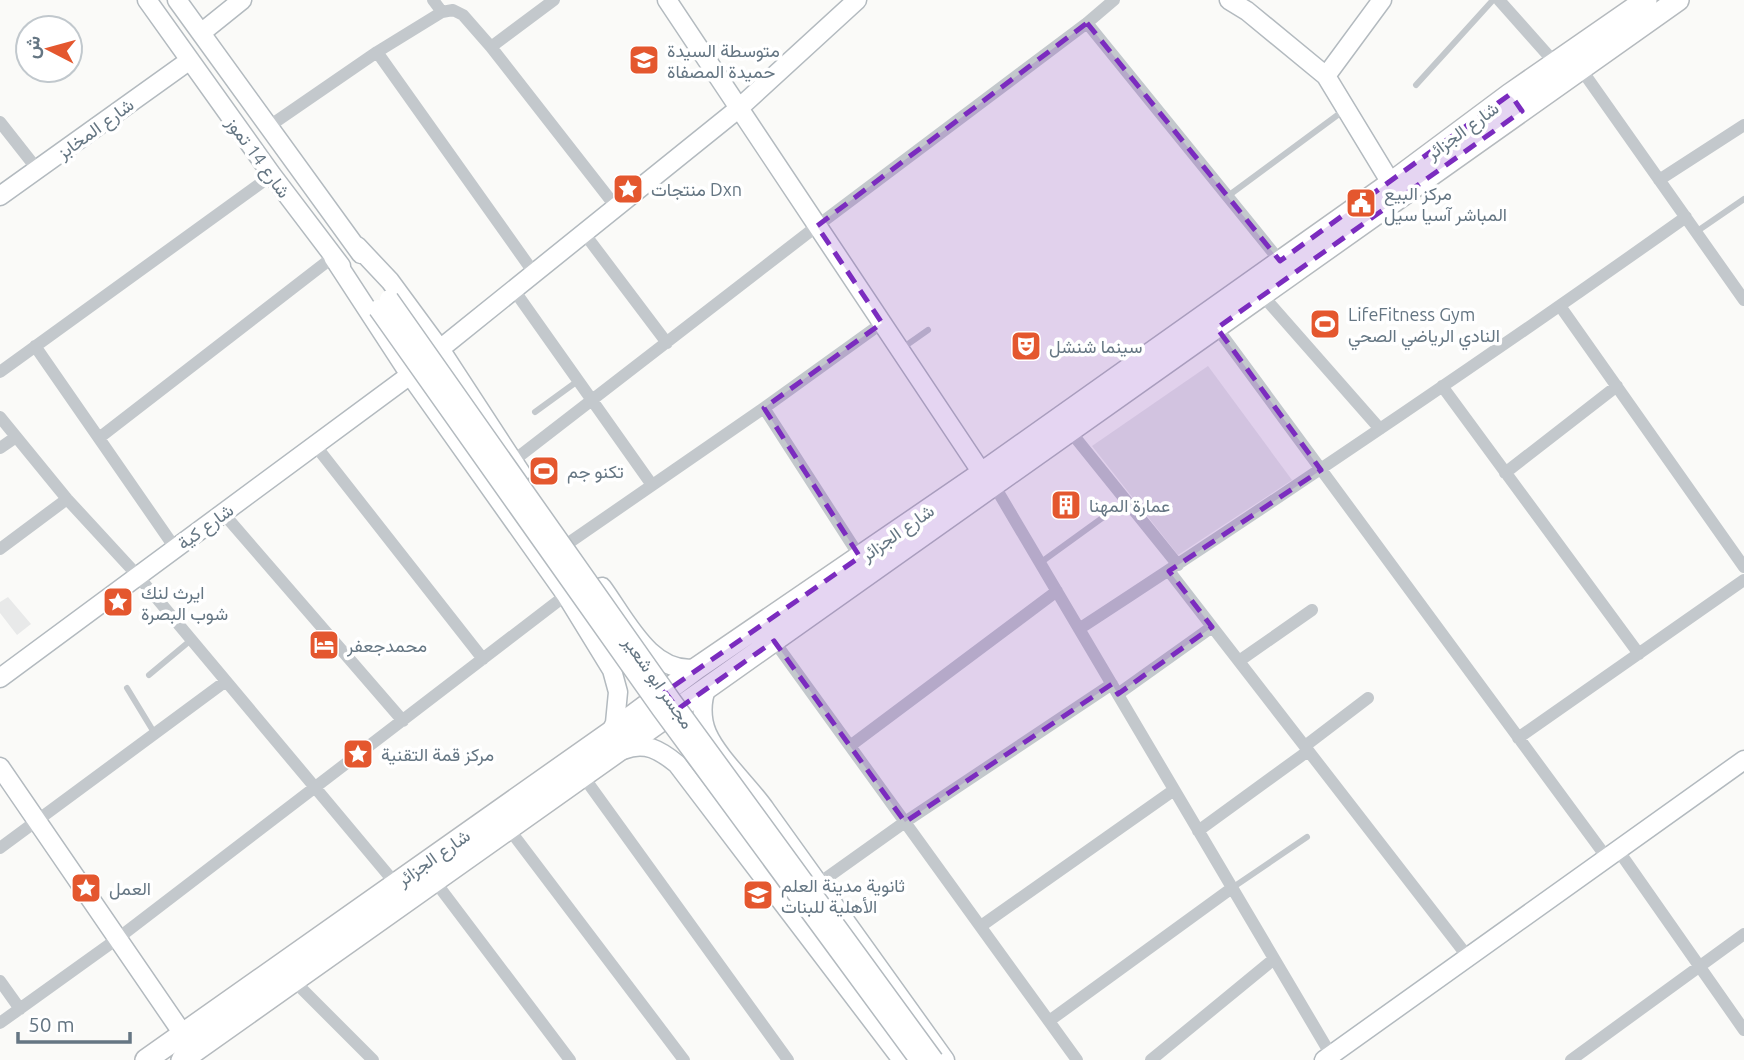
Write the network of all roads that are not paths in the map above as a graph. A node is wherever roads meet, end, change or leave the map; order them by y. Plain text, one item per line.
1 (148, 0) edge
2 (177, 0) edge
3 (242, 0) edge
4 (433, 0) edge
5 (554, 0) edge
6 (667, 0) edge
7 (857, 0) edge
8 (1114, 0) edge
9 (1229, 0) edge
10 (1381, 0) edge
11 (1493, 0) edge
12 (1499, 0) edge
13 (1646, 0) edge
14 (1678, 0) edge
15 (1249, 6) edge
16 (442, 12) junction
17 (1087, 23) junction
18 (201, 33) junction
19 (491, 47) junction
20 (377, 52) junction
21 (190, 60) junction
22 (1581, 69) junction
23 (1550, 75) junction
24 (1326, 76) junction
25 (1416, 85) dead end
26 (1515, 103) junction
27 (738, 108) junction
28 (1346, 110) junction
29 (0, 122) edge
30 (1744, 125) edge
31 (268, 127) junction
32 (37, 169) junction
33 (272, 175) junction
34 (1659, 180) junction
35 (1391, 183) junction
36 (0, 196) edge
37 (1226, 197) junction
38 (1744, 199) edge
39 (616, 207) junction
40 (1686, 217) junction
41 (817, 226) junction
42 (1696, 232) junction
43 (584, 233) junction
44 (357, 246) junction
45 (333, 257) junction
46 (1280, 261) junction
47 (534, 273) junction
48 (514, 290) junction
49 (1263, 296) junction
50 (1744, 300) edge
51 (384, 304) junction
52 (1560, 306) junction
53 (882, 323) junction
54 (1217, 328) junction
55 (928, 330) dead end
56 (667, 343) junction
57 (35, 346) junction
58 (440, 349) junction
59 (900, 350) junction
60 (0, 372) edge
61 (410, 375) junction
62 (579, 380) junction
63 (1442, 386) junction
64 (1617, 386) junction
65 (593, 399) junction
66 (764, 408) junction
67 (535, 412) dead end
68 (0, 417) edge
69 (1380, 429) junction
70 (1070, 431) junction
71 (16, 437) junction
72 (99, 438) junction
73 (315, 445) junction
74 (0, 448) edge
75 (513, 461) junction
76 (1321, 470) junction
77 (1505, 473) junction
78 (988, 479) junction
79 (652, 485) junction
80 (67, 499) junction
81 (1126, 500) junction
82 (223, 513) junction
83 (569, 541) junction
84 (175, 548) junction
85 (0, 549) edge
86 (860, 558) junction
87 (1040, 563) junction
88 (1744, 567) edge
89 (1173, 568) junction
90 (138, 576) junction
91 (1744, 580) edge
92 (1057, 591) junction
93 (566, 595) junction
94 (1311, 610) dead end
95 (1212, 627) junction
96 (1079, 629) junction
97 (191, 640) junction
98 (774, 641) junction
99 (645, 646) junction
100 (1639, 654) junction
101 (483, 659) junction
102 (1239, 661) junction
103 (697, 668) junction
104 (612, 670) junction
105 (149, 676) dead end
106 (0, 678) edge
107 (226, 681) junction
108 (708, 687) junction
109 (127, 688) dead end
110 (1115, 689) junction
111 (1368, 698) dead end
112 (403, 721) junction
113 (155, 734) junction
114 (1518, 738) junction
115 (617, 741) junction
116 (712, 743) junction
117 (850, 746) junction
118 (1306, 748) junction
119 (1744, 761) edge
120 (0, 767) edge
121 (683, 772) junction
122 (583, 776) junction
123 (315, 788) junction
124 (1174, 790) junction
125 (37, 821) junction
126 (905, 822) junction
127 (509, 830) junction
128 (1198, 831) junction
129 (1307, 837) dead end
130 (0, 849) edge
131 (1612, 854) junction
132 (434, 880) junction
133 (395, 883) junction
134 (818, 884) junction
135 (1232, 888) junction
136 (981, 926) junction
137 (1744, 934) edge
138 (117, 939) junction
139 (1468, 957) junction
140 (1274, 960) junction
141 (1699, 966) junction
142 (0, 981) edge
143 (294, 981) junction
144 (20, 1009) junction
145 (1049, 1021) junction
146 (0, 1023) edge
147 (1744, 1030) edge
148 (188, 1052) edge
149 (1330, 1058) edge
150 (146, 1060) edge
151 (373, 1060) edge
152 (570, 1060) edge
153 (684, 1060) edge
154 (788, 1060) edge
155 (902, 1060) edge
156 (919, 1060) edge
157 (934, 1060) edge
158 (945, 1060) edge
159 (1077, 1060) edge
160 (1151, 1060) edge
161 (1571, 1060) edge

1 - 21 main road, شارع 14 تموز
2 - 18 main road, شارع 14 تموز
3 - 18 main road
4 - 16 street
5 - 19 street
6 - 27 main road
7 - 27 main road
8 - 17 street
9 - 15 main road
10 - 24 main road
11 - 25 lane
12 - 23 street
13 - 23 main road, شارع الجزائر
14 - 22 main road, شارع الجزائر
15 - 24 main road
16 - 19 street
16 - 20 street
17 - 37 street
17 - 41 street
18 - 31 main road, شارع 14 تموز
19 - 39 street
20 - 31 street
20 - 47 street
21 - 32 main road, شارع المخابز
21 - 33 main road, شارع 14 تموز
22 - 23 main road, شارع الجزائر
22 - 34 street
23 - 26 main road, شارع الجزائر
24 - 28 main road
26 - 35 main road, شارع الجزائر
26 - 49 main road, شارع الجزائر
27 - 39 main road
27 - 41 main road
28 - 35 main road
28 - 37 lane
29 - 32 street
30 - 34 street
31 - 44 main road, شارع 14 تموز
32 - 36 main road, شارع المخابز
33 - 45 main road, شارع 14 تموز
33 - 57 street
34 - 40 street
35 - 46 main road, شارع الجزائر
37 - 46 street
38 - 42 lane
39 - 43 main road
40 - 42 street
40 - 52 street
41 - 53 main road
41 - 56 street
42 - 50 street
43 - 47 main road
43 - 56 street
44 - 51 main road, شارع 14 تموز
44 - 58 main road
45 - 51 main road, شارع 14 تموز
45 - 61 main road
45 - 72 street
46 - 78 main road, شارع الجزائر
47 - 48 main road
48 - 58 main road
48 - 62 street
49 - 54 main road, شارع الجزائر
49 - 69 street
51 - 156 main road, مجسر ابو شعير, bridge
51 - 157 main road, مجسر ابو شعير, bridge
52 - 63 street
52 - 64 street
53 - 59 main road
53 - 66 street
54 - 70 main road, شارع الجزائر
54 - 76 street
55 - 59 lane
56 - 65 street
57 - 60 street
57 - 72 street
58 - 75 main road
59 - 78 main road
61 - 73 main road, شارع كية
61 - 93 main road
62 - 65 street
62 - 67 lane
63 - 69 street
63 - 77 street
64 - 77 street
64 - 88 street
65 - 75 street
65 - 79 street
66 - 79 street
66 - 86 street
68 - 71 street
69 - 76 street
70 - 78 main road, شارع الجزائر
70 - 81 street
71 - 74 street
71 - 80 street
72 - 84 street
73 - 82 main road, شارع كية
73 - 101 street
75 - 83 main road
76 - 89 street
76 - 114 street
77 - 100 street
78 - 86 main road, شارع الجزائر
78 - 87 street
78 - 98 main road, شارع الجزائر
79 - 83 street
80 - 85 street
80 - 90 street
81 - 87 lane
81 - 89 street
82 - 84 main road, شارع كية
82 - 112 street
83 - 99 main road
84 - 90 main road, شارع كية
86 - 103 main road, شارع الجزائر
87 - 92 street
89 - 95 street
89 - 96 street
90 - 97 street
90 - 106 main road, شارع كية
91 - 100 street
92 - 96 street
92 - 117 street
93 - 101 street
93 - 104 main road
94 - 102 street
95 - 102 street
95 - 110 street
96 - 110 street
97 - 105 lane
97 - 107 street
98 - 108 main road, شارع الجزائر
98 - 117 street
99 - 103 main road
99 - 104 main road
100 - 114 street
101 - 112 street
102 - 118 street
103 - 115 main road, شارع الجزائر
104 - 115 main road
107 - 113 street
107 - 123 street
108 - 115 main road, شارع الجزائر
108 - 116 main road
109 - 113 lane
110 - 124 street
110 - 126 street
111 - 118 street
112 - 123 street
113 - 125 street
114 - 131 street
115 - 121 main road
115 - 122 main road, شارع الجزائر
115 - 133 main road, شارع الجزائر
116 - 121 main road
116 - 134 main road
117 - 126 street
118 - 128 street
118 - 139 street
119 - 131 main road
120 - 125 main road
121 - 155 main road
122 - 127 main road, شارع الجزائر
122 - 154 street
123 - 133 street
123 - 138 street
124 - 128 street
124 - 136 street
125 - 130 street
125 - 138 main road
126 - 134 street
126 - 136 street
127 - 132 main road, شارع الجزائر
127 - 153 street
128 - 135 street
129 - 135 lane
131 - 139 main road
131 - 141 street
132 - 143 main road, شارع الجزائر
132 - 152 street
133 - 148 main road, شارع الجزائر
134 - 158 main road
135 - 140 street
135 - 145 street
136 - 145 street
137 - 141 street
138 - 144 street
138 - 148 main road
139 - 149 main road
140 - 149 street
140 - 160 street
141 - 147 street
141 - 161 street
142 - 144 street
143 - 148 main road, شارع الجزائر
143 - 151 street
144 - 146 street
145 - 159 street
148 - 150 main road, شارع الجزائر

